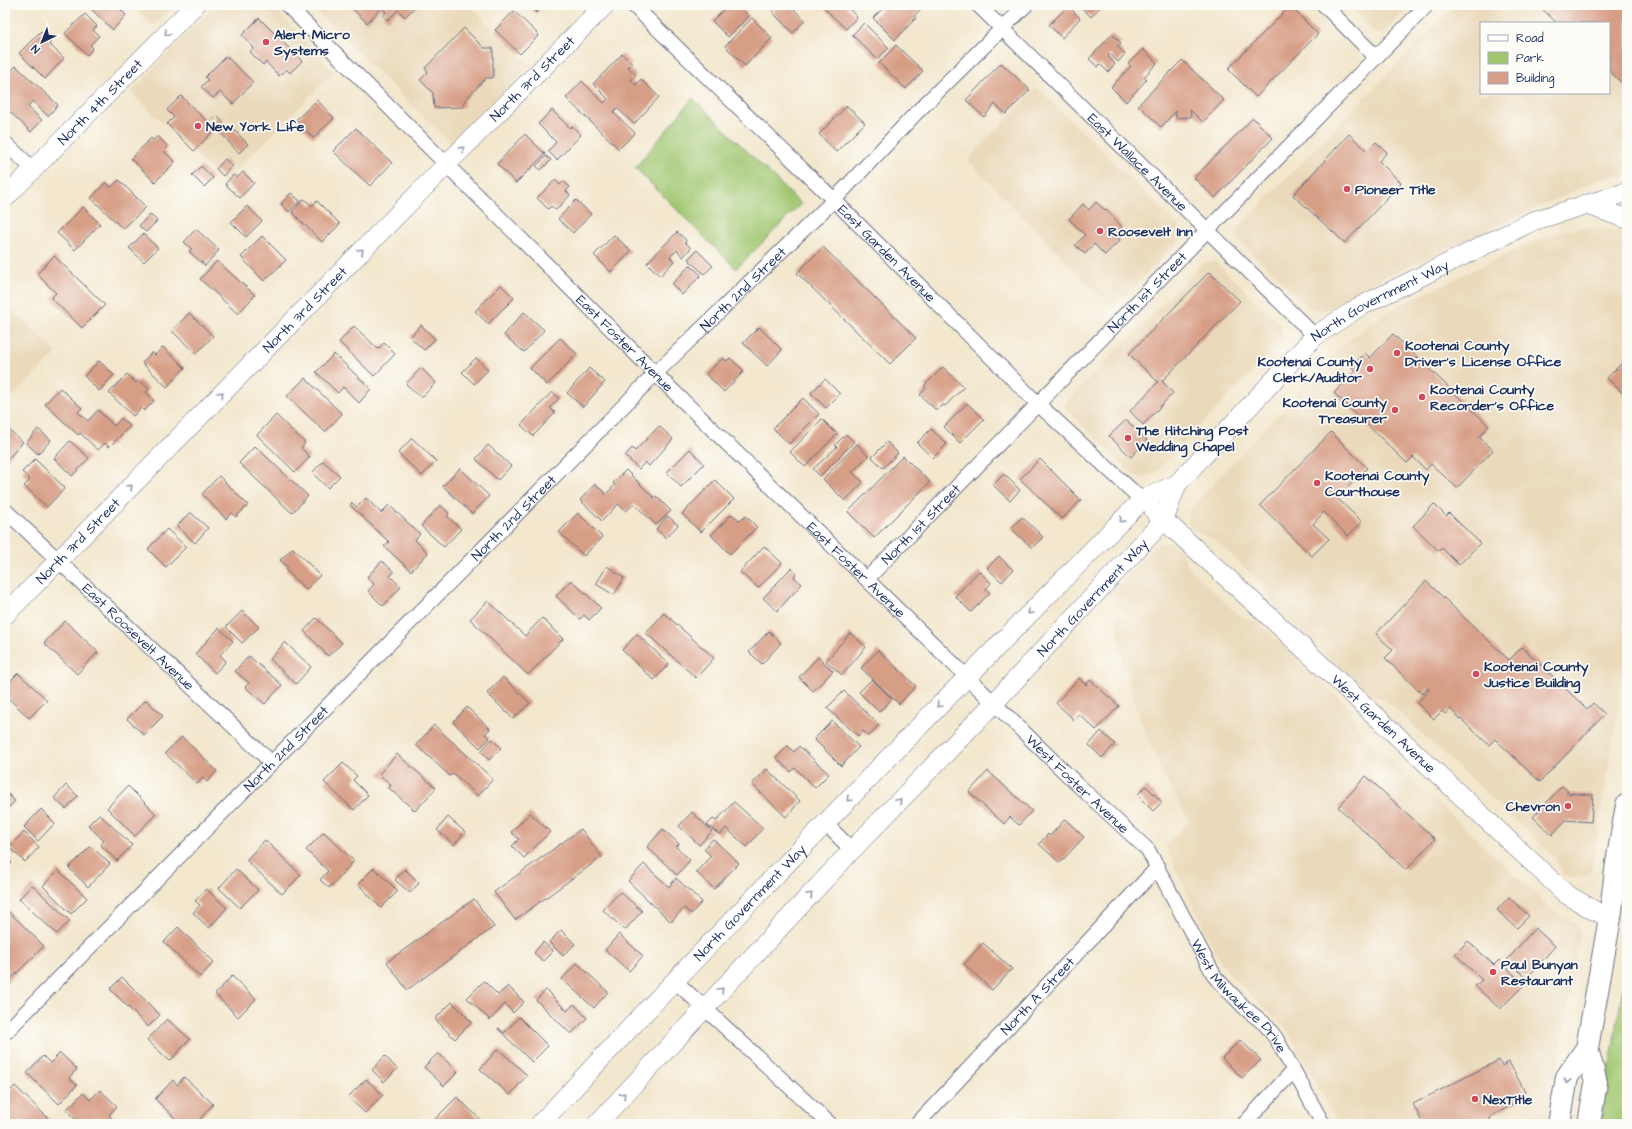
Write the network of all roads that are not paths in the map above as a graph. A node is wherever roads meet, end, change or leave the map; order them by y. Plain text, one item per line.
1 (195, 5) edge
2 (287, 5) edge
3 (605, 5) edge
4 (633, 5) edge
5 (978, 5) edge
6 (1026, 5) edge
7 (1324, 5) edge
8 (1427, 5) edge
9 (1002, 29) junction
10 (1376, 57) junction
11 (5, 143) edge
12 (447, 164) junction
13 (34, 169) junction
14 (1627, 192) edge
15 (5, 198) edge
16 (834, 200) junction
17 (1586, 204) junction
18 (1627, 219) edge
19 (1208, 230) junction
20 (1315, 336) junction
21 (656, 373) junction
22 (1038, 404) junction
23 (1177, 484) junction
24 (1142, 500) junction
25 (5, 510) edge
26 (1164, 520) junction
27 (58, 561) junction
28 (867, 579) junction
29 (5, 615) edge
30 (967, 676) junction
31 (994, 703) junction
32 (272, 762) junction
33 (1627, 805) edge
34 (825, 823) junction
35 (852, 850) junction
36 (1158, 867) junction
37 (1610, 918) junction
38 (674, 980) junction
39 (705, 1008) junction
40 (5, 1033) edge
41 (1587, 1048) junction
42 (1294, 1071) junction
43 (540, 1124) edge
44 (597, 1124) edge
45 (830, 1124) edge
46 (917, 1124) edge
47 (1244, 1124) edge
48 (1323, 1124) edge
49 (1559, 1124) edge
50 (1589, 1124) edge

1 -> 13 main road, North 4th Street
2 - 12 street, East Foster Avenue
12 -> 3 main road, North 3rd Street
4 - 16 street, East Garden Avenue
5 - 9 street, East Wallace Avenue
6 - 9 street, North 2nd Street
7 - 10 street
8 - 10 street, North 1st Street
9 - 16 street, North 2nd Street
9 - 19 street, East Wallace Avenue
10 - 19 street, North 1st Street
11 - 13 street
12 - 21 street, East Foster Avenue
27 -> 12 main road, North 3rd Street
13 - 15 main road, North 4th Street
14 - 17 main road, North Government Way
16 - 21 street, North 2nd Street
16 - 22 street, East Garden Avenue
17 - 18 main road
17 - 20 main road, North Government Way
19 - 20 street, East Wallace Avenue
19 - 22 street, North 1st Street
20 - 23 main road, North Government Way
21 - 28 street, East Foster Avenue
21 - 32 street, North 2nd Street
22 - 24 street, East Garden Avenue
22 - 28 street, North 1st Street
23 - 24 main road, North Government Way
23 - 26 main road, North Government Way
24 - 26 main road, West Garden Avenue
24 -> 30 main road, North Government Way
25 - 27 street, East Roosevelt Avenue
26 - 31 main road, North Government Way
26 - 37 main road, West Garden Avenue
27 - 29 main road, North 3rd Street
27 - 32 street, East Roosevelt Avenue
28 - 30 street, East Foster Avenue
30 - 31 street
30 -> 34 main road, North Government Way
35 -> 31 main road, North Government Way
31 - 36 street, West Foster Avenue
32 - 40 street, North 2nd Street
33 - 37 main road
34 - 35 street
34 - 38 main road, North Government Way
39 -> 35 main road, North Government Way
36 - 42 street, West Milwaukee Drive
36 - 46 street, North A Street
37 - 41 main road
38 - 39 street
38 - 43 main road, North Government Way
44 -> 39 main road, North Government Way
39 - 45 street
41 -> 49 main road
41 - 50 main road
42 - 47 street
42 - 48 street, West Milwaukee Drive

